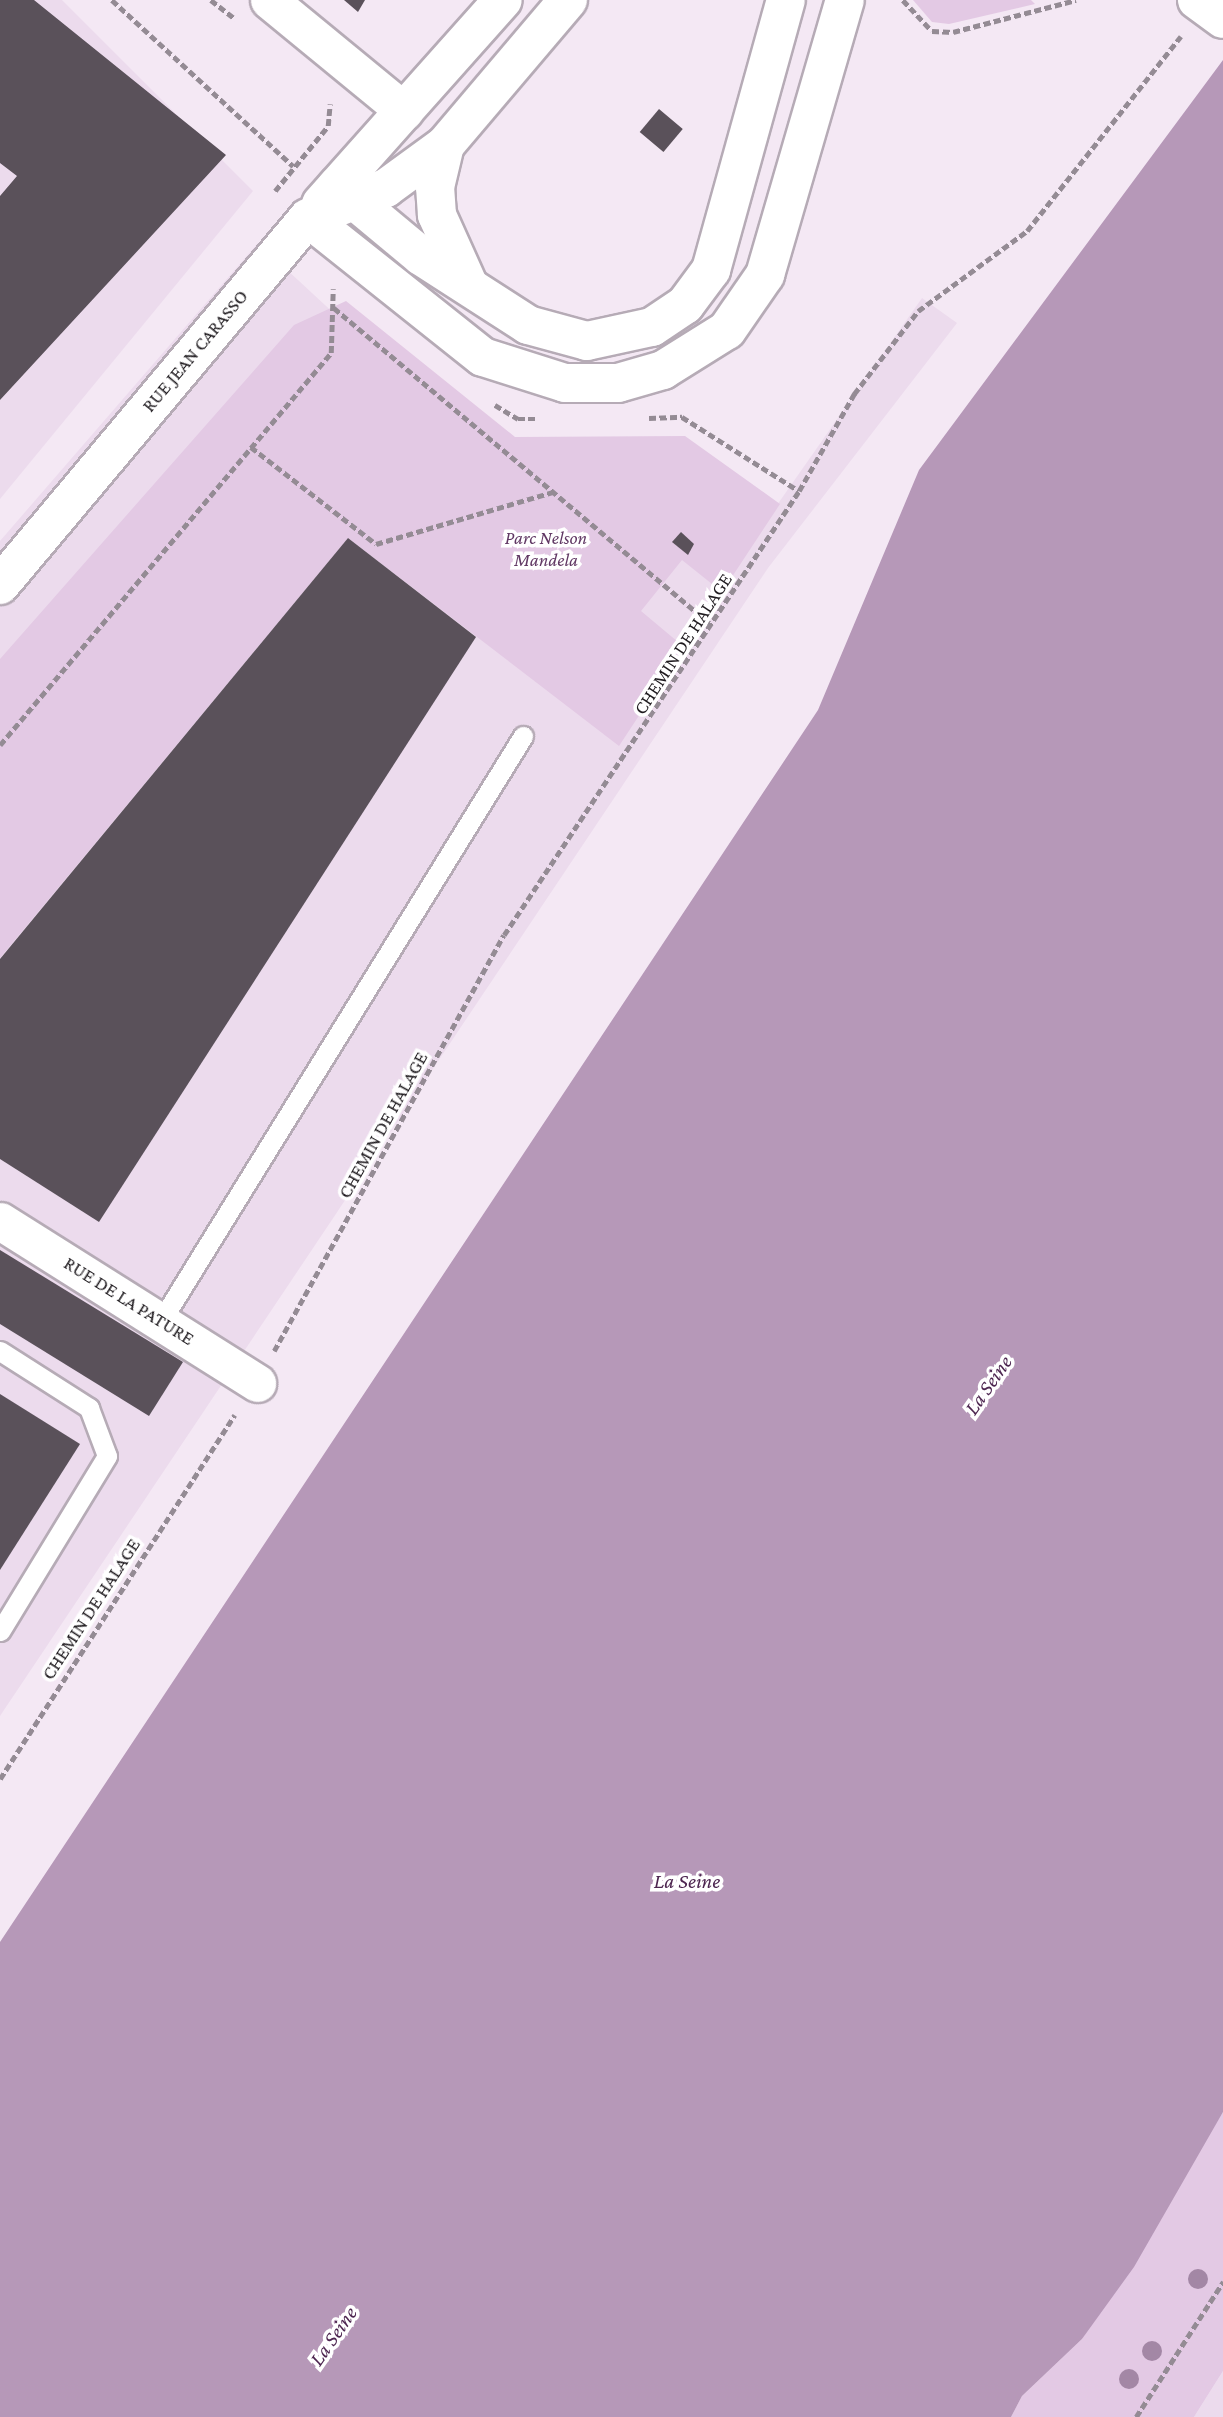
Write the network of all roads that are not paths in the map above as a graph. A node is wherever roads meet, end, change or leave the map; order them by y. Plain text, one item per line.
1 (269, 0) edge
2 (503, 0) edge
3 (568, 0) edge
4 (786, 0) edge
5 (845, 0) edge
6 (1191, 16) edge
7 (1223, 19) edge
8 (404, 111) junction
9 (435, 154) junction
10 (346, 194) junction
11 (307, 218) junction
12 (469, 286) junction
13 (0, 585) edge
14 (523, 736) dead end
15 (0, 1221) edge
16 (161, 1321) junction
17 (0, 1351) edge
18 (257, 1383) road end
19 (0, 1631) edge

1 - 8 street
2 - 8 main road
3 - 9 main road
4 - 12 main road
5 - 11 main road
6 - 7 main road, bridge
8 - 9 main road
8 - 10 main road
9 - 10 main road
9 - 12 main road
10 - 11 main road
10 - 12 main road
11 - 13 main road, RUE JEAN CARASSO
14 - 16 lane
15 - 16 street, RUE DE LA PATURE
16 - 18 street, RUE DE LA PATURE
17 - 19 lane

